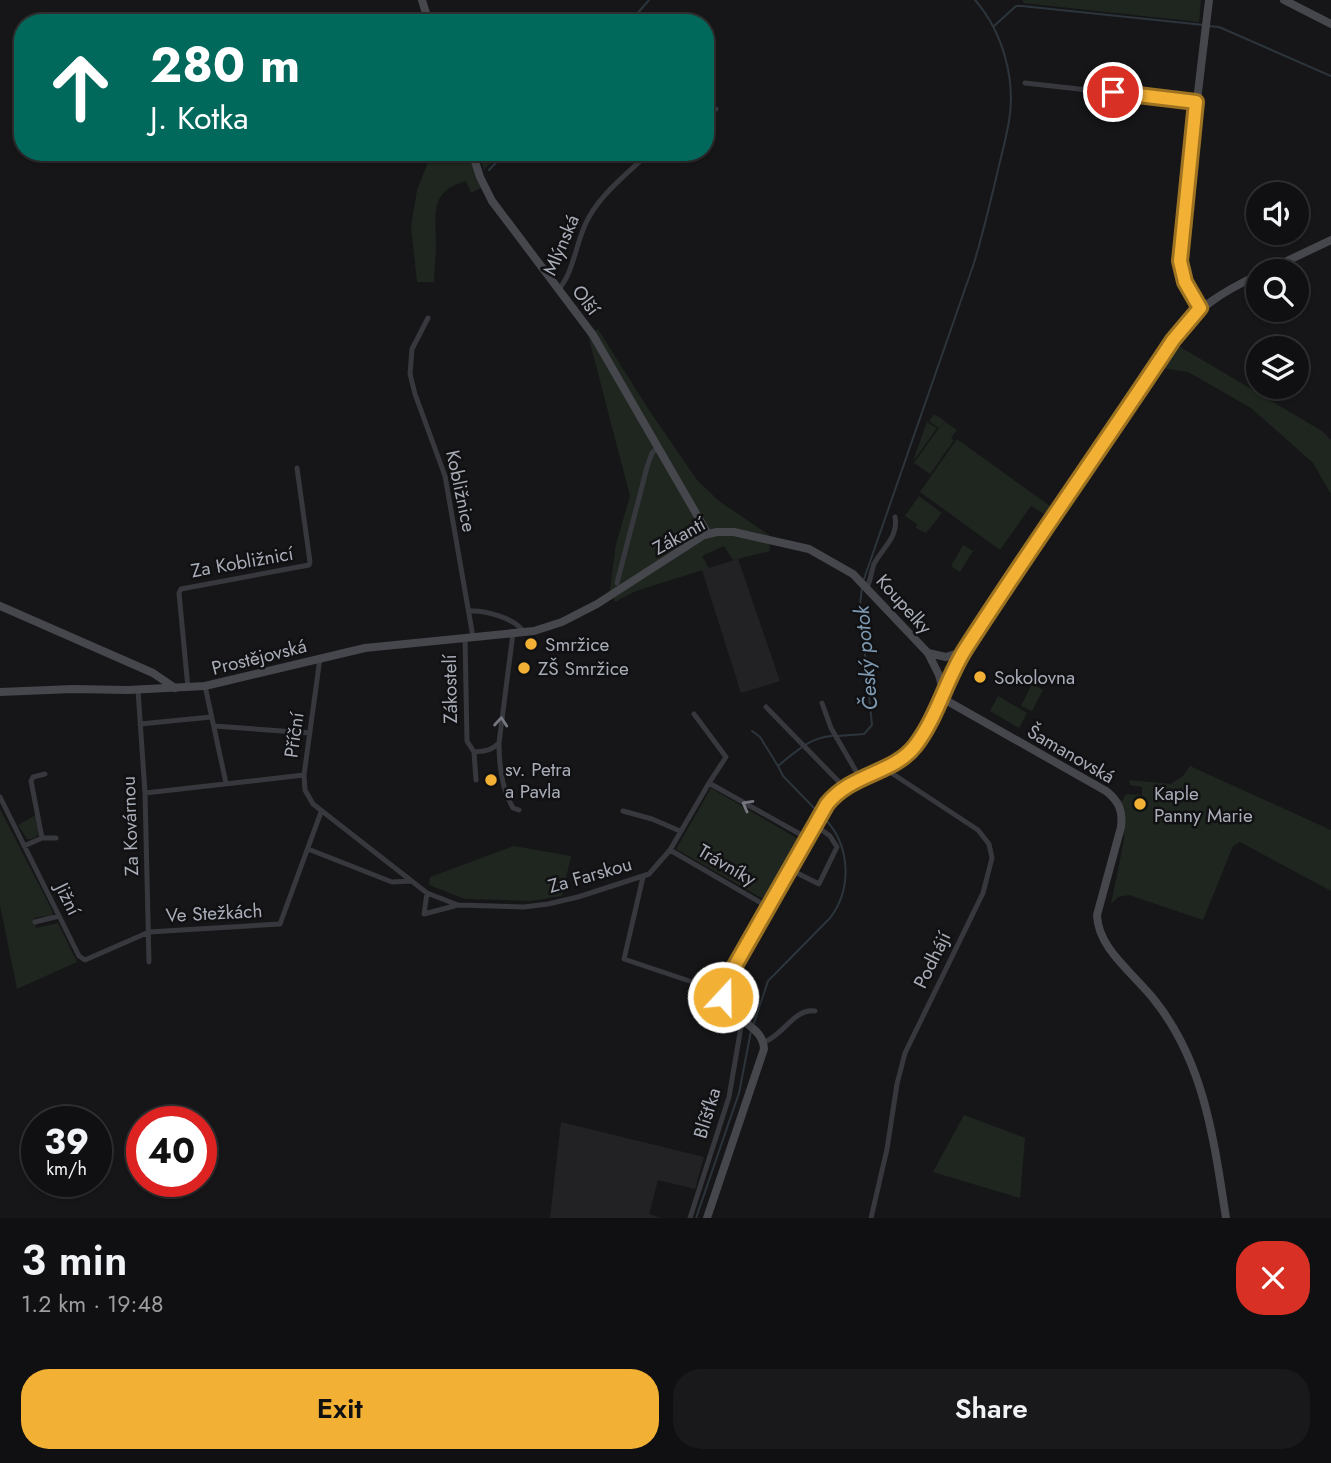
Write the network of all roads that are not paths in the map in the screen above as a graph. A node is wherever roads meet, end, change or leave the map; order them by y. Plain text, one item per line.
1 (1209, 0) edge
2 (1284, 0) edge
3 (1331, 24) edge
4 (1025, 83) dead end
5 (1196, 102) junction
6 (475, 161) edge
7 (641, 161) edge
8 (1331, 240) edge
9 (1291, 259) edge
10 (1246, 281) edge
11 (559, 289) junction
12 (1200, 308) junction
13 (428, 317) dead end
14 (657, 448) junction
15 (297, 468) dead end
16 (895, 517) dead end
17 (708, 534) junction
18 (857, 577) joint
19 (617, 583) dead end
20 (867, 586) junction
21 (0, 606) edge
22 (469, 611) junction
23 (524, 632) junction
24 (513, 633) junction
25 (469, 637) junction
26 (964, 651) junction
27 (929, 653) junction
28 (320, 658) junction
29 (205, 686) junction
30 (175, 688) junction
31 (188, 688) junction
32 (138, 690) junction
33 (0, 692) edge
34 (943, 696) junction
35 (822, 703) dead end
36 (766, 708) dead end
37 (694, 714) dead end
38 (212, 717) junction
39 (140, 724) junction
40 (214, 726) junction
41 (310, 733) junction
42 (499, 743) junction
43 (474, 752) junction
44 (887, 766) junction
45 (45, 775) dead end
46 (304, 775) junction
47 (860, 778) junction
48 (476, 780) dead end
49 (226, 783) junction
50 (709, 783) junction
51 (844, 787) junction
52 (145, 793) junction
53 (0, 797) edge
54 (519, 810) dead end
55 (321, 811) junction
56 (623, 811) dead end
57 (816, 823) junction
58 (680, 831) junction
59 (42, 838) junction
60 (55, 838) dead end
61 (807, 838) junction
62 (24, 846) junction
63 (308, 849) junction
64 (670, 850) junction
65 (789, 869) junction
66 (643, 877) junction
67 (411, 881) junction
68 (427, 892) junction
69 (458, 905) junction
70 (768, 907) junction
71 (60, 916) junction
72 (35, 922) dead end
73 (149, 932) junction
74 (149, 962) dead end
75 (722, 992) junction
76 (815, 1011) dead end
77 (745, 1023) junction
78 (764, 1042) junction
79 (690, 1218) edge
80 (707, 1218) edge
81 (871, 1218) edge
82 (1226, 1218) edge

1 - 5 street
2 - 3 street
4 - 5 street
5 - 12 street
6 - 11 street, Olší
7 - 11 street, Mlýnská
8 - 9 street
10 - 12 street
11 - 14 street, Olší
12 - 26 street
13 - 22 street, Kobližnice
14 - 17 street, Olší
14 - 19 street
15 - 31 street, Za Kobližnicí
16 - 20 street
17 - 18 street, Zákantí
17 - 23 street, Zákantí
18 - 20 street, Koupelky
20 - 27 street, Koupelky
21 - 30 street
22 - 23 street
22 - 25 street, Kobližnice
23 - 24 street, Prostějovská
24 - 25 street, Prostějovská
42 -> 24 street
25 - 28 street, Prostějovská
25 - 43 street, Zákostelí
26 - 27 street, Koupelky
26 - 34 street
27 - 34 street, Koupelky
28 - 29 street, Prostějovská
28 - 41 street, Příční
29 - 31 street, Prostějovská
29 - 38 street
30 - 31 street, Prostějovská
30 - 32 street, Prostějovská
32 - 33 street, Prostějovská
32 - 39 street, Za Kovárnou
34 - 44 street, Trávníky
34 - 82 street, Šamanovská
35 - 47 street
36 - 51 street
37 - 50 street, Trávníky
38 - 39 street
38 - 40 street
39 - 52 street, Za Kovárnou
40 - 41 street
40 - 49 street
41 - 46 street, Příční
42 - 43 street
42 - 54 street
43 - 48 street, Zákostelí
44 - 47 street, Trávníky
44 - 81 street, Podhájí
45 - 59 street
46 - 49 street
46 - 55 street, Příční
47 - 51 street, Trávníky
49 - 52 street
50 - 58 street, Trávníky
61 -> 50 street
51 - 57 street, Trávníky
52 - 73 street, Za Kovárnou
53 - 62 street, Jižní
55 - 63 street
55 - 67 street, Příční
56 - 58 street
57 - 61 street, Trávníky
57 - 65 street
58 - 64 street, Za Farskou
59 - 60 street
59 - 62 street
61 - 65 street, Trávníky
62 - 71 street, Jižní
63 - 67 street, Příční
63 - 73 street, Ve Stežkách
64 - 66 street, Za Farskou
64 - 70 street, Trávníky
65 - 70 street, Trávníky
66 - 69 street, Za Farskou
66 - 75 street
67 - 68 street, Příční
68 - 69 street, Za Farskou
68 - 69 street
70 - 75 street, Trávníky
71 - 72 street
71 - 73 street, Jižní
73 - 74 street, Za Kovárnou
75 - 77 street
76 - 78 street
77 - 78 street
77 - 79 street, Blíšťka
78 - 80 street, Blíšťka

